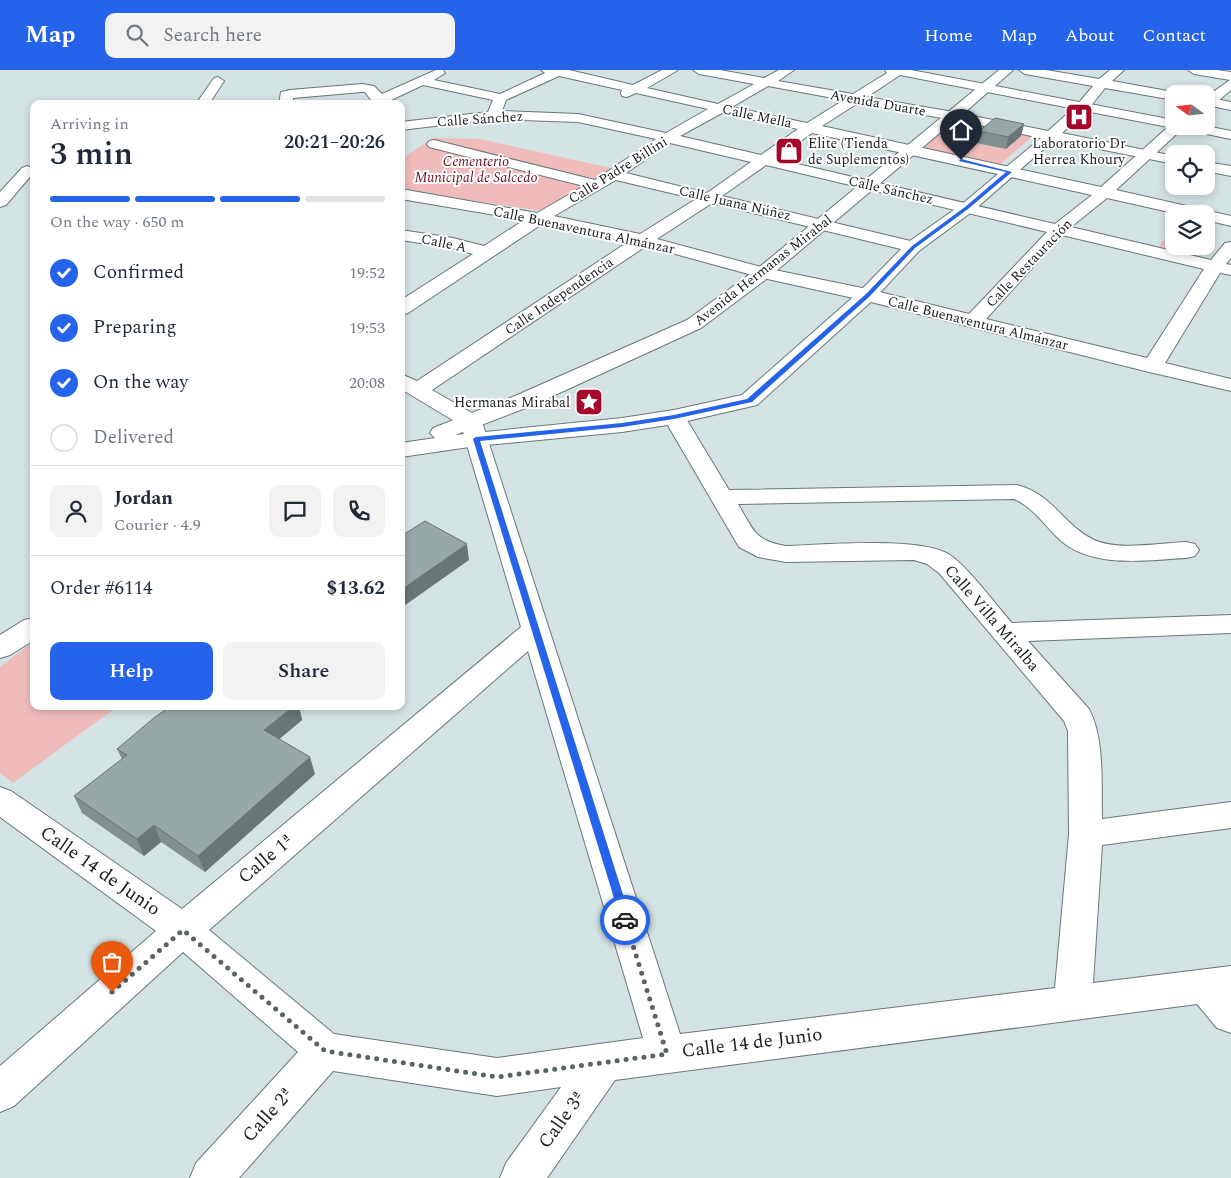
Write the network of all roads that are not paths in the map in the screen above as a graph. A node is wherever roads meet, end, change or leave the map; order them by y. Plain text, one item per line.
1 (447, 70) edge
2 (672, 70) edge
3 (699, 70) edge
4 (788, 70) edge
5 (896, 70) edge
6 (1007, 70) edge
7 (1025, 70) edge
8 (1118, 70) edge
9 (1194, 70) edge
10 (556, 71) edge
11 (1231, 76) edge
12 (218, 81) dead end
13 (421, 81) junction
14 (767, 82) junction
15 (1231, 82) edge
16 (1102, 83) junction
17 (986, 88) junction
18 (633, 89) junction
19 (1165, 94) edge
20 (1215, 95) edge
21 (501, 98) junction
22 (617, 98) dead end
23 (287, 99) edge
24 (854, 99) junction
25 (205, 100) edge
26 (379, 100) edge
27 (385, 100) edge
28 (1215, 103) edge
29 (1231, 106) edge
30 (722, 108) junction
31 (1082, 108) junction
32 (594, 110) dead end
33 (493, 115) junction
34 (953, 116) junction
35 (578, 118) junction
36 (1165, 123) edge
37 (405, 126) edge
38 (811, 127) junction
39 (1215, 132) edge
40 (1165, 135) edge
41 (1231, 135) edge
42 (1051, 136) junction
43 (669, 137) junction
44 (434, 144) dead end
45 (912, 149) junction
46 (1145, 154) junction
47 (1165, 158) edge
48 (764, 160) junction
49 (1215, 168) edge
50 (30, 171) edge
51 (1231, 171) edge
52 (9, 172) dead end
53 (30, 172) edge
54 (1010, 172) junction
55 (614, 175) junction
56 (598, 185) junction
57 (869, 185) junction
58 (1105, 192) junction
59 (405, 195) edge
60 (711, 197) junction
61 (0, 202) edge
62 (1165, 206) edge
63 (967, 208) junction
64 (1215, 217) edge
65 (539, 218) junction
66 (1231, 221) edge
67 (823, 224) junction
68 (1060, 228) junction
69 (405, 236) edge
70 (643, 240) junction
71 (913, 247) junction
72 (1231, 247) edge
73 (486, 252) junction
74 (1223, 268) edge
75 (763, 273) junction
76 (405, 286) edge
77 (429, 290) junction
78 (868, 295) junction
79 (405, 306) edge
80 (972, 322) junction
81 (1152, 366) junction
82 (410, 385) edge
83 (1231, 385) edge
84 (674, 417) junction
85 (473, 430) junction
86 (405, 449) edge
87 (722, 497) junction
88 (1186, 550) dead end
89 (1231, 624) edge
90 (30, 629) edge
91 (535, 630) junction
92 (1006, 633) junction
93 (0, 648) edge
94 (0, 800) edge
95 (1231, 815) edge
96 (1086, 834) junction
97 (183, 930) junction
98 (1218, 984) edge
99 (1073, 1002) junction
100 (1231, 1015) edge
101 (325, 1051) junction
102 (667, 1054) junction
103 (604, 1062) junction
104 (0, 1092) edge
105 (211, 1178) edge
106 (521, 1178) edge

1 - 13 street
2 - 18 street
3 - 14 street, Avenida Duarte
4 - 14 street, Calle Padre Billini
5 - 17 street
5 - 24 street, Calle Independencia
6 - 17 street, Avenida Hermanas Mirabal
7 - 16 street
8 - 16 street
9 - 11 street
10 - 18 street, Calle Mella
10 - 21 street
12 - 25 street
13 - 21 street
13 - 27 street
14 - 24 street, Avenida Duarte
14 - 30 street, Calle Padre Billini
15 - 20 street
16 - 19 street
16 - 31 street
17 - 31 street
17 - 34 street, Avenida Hermanas Mirabal
18 - 22 street
18 - 30 street, Calle Mella
21 - 33 street
23 - 26 street
24 - 34 street, Avenida Duarte
24 - 38 street, Calle Independencia
28 - 29 street
30 - 38 street, Calle Mella
30 - 43 street, Calle Padre Billini
31 - 36 street
31 - 42 street
32 - 35 street
33 - 35 street, Calle Sánchez
33 - 37 street, Calle Sánchez
34 - 42 street, Avenida Duarte
34 - 45 street, Avenida Hermanas Mirabal
35 - 43 street, Calle Sánchez
38 - 45 street, Calle Mella
38 - 48 street, Calle Independencia
39 - 41 street
40 - 46 street, Calle Restauración
42 - 46 street, Avenida Duarte
42 - 54 street
43 - 48 street, Calle Sánchez
43 - 55 street, Calle Padre Billini
44 - 56 street
45 - 54 street, Calle Mella
45 - 57 street, Avenida Hermanas Mirabal
46 - 47 street, Avenida Duarte
46 - 58 street, Calle Restauración
48 - 57 street, Calle Sánchez
48 - 60 street, Calle Independencia
49 - 51 street
50 - 52 street
53 - 61 street
54 - 58 street, Calle Mella
54 - 63 street
55 - 56 street, Calle Padre Billini
55 - 60 street, Calle Juana Núñez
56 - 65 street, Calle Padre Billini
57 - 63 street, Calle Sánchez
57 - 67 street, Avenida Hermanas Mirabal
58 - 62 street, Calle Mella
58 - 68 street, Calle Restauración
59 - 65 street, Calle Buenaventura Almánzar
60 - 67 street, Calle Juana Núñez
60 - 70 street, Calle Independencia
63 - 68 street, Calle Sánchez
63 - 71 street
64 - 66 street
65 - 70 street, Calle Buenaventura Almánzar
65 - 73 street, Calle Padre Billini
67 - 71 street, Calle Juana Núñez
67 - 75 street, Avenida Hermanas Mirabal
68 - 74 street, Calle Sánchez
68 - 80 street, Calle Restauración
69 - 73 street, Calle A
70 - 75 street, Calle Buenaventura Almánzar
70 - 82 street, Calle Independencia
71 - 78 street
72 - 74 street
73 - 77 street, Calle Padre Billini
74 - 81 street
75 - 78 street, Calle Buenaventura Almánzar
75 - 85 street, Avenida Hermanas Mirabal
76 - 77 street
77 - 79 street, Calle Padre Billini
78 - 80 street, Calle Buenaventura Almánzar
78 - 84 street
80 - 81 street, Calle Buenaventura Almánzar
81 - 83 street, Calle Buenaventura Almánzar
82 - 85 street
84 - 85 street
84 - 87 street, Calle Villa Miralba
85 - 86 street
85 - 91 street
87 - 88 street
87 - 92 street, Calle Villa Miralba
89 - 92 street
90 - 93 street
91 - 97 street, Calle 1ª
91 - 102 street
92 - 96 street, Calle Villa Miralba
94 - 97 street, Calle 14 de Junio
95 - 96 street
96 - 99 street, Calle Villa Miralba
97 - 101 street, Calle 14 de Junio
97 - 104 street, Calle 1ª
98 - 99 street, Calle 14 de Junio
98 - 100 street
99 - 102 street, Calle 14 de Junio
101 - 103 street, Calle 14 de Junio
101 - 105 street, Calle 2ª
102 - 103 street, Calle 14 de Junio
103 - 106 street, Calle 3ª

